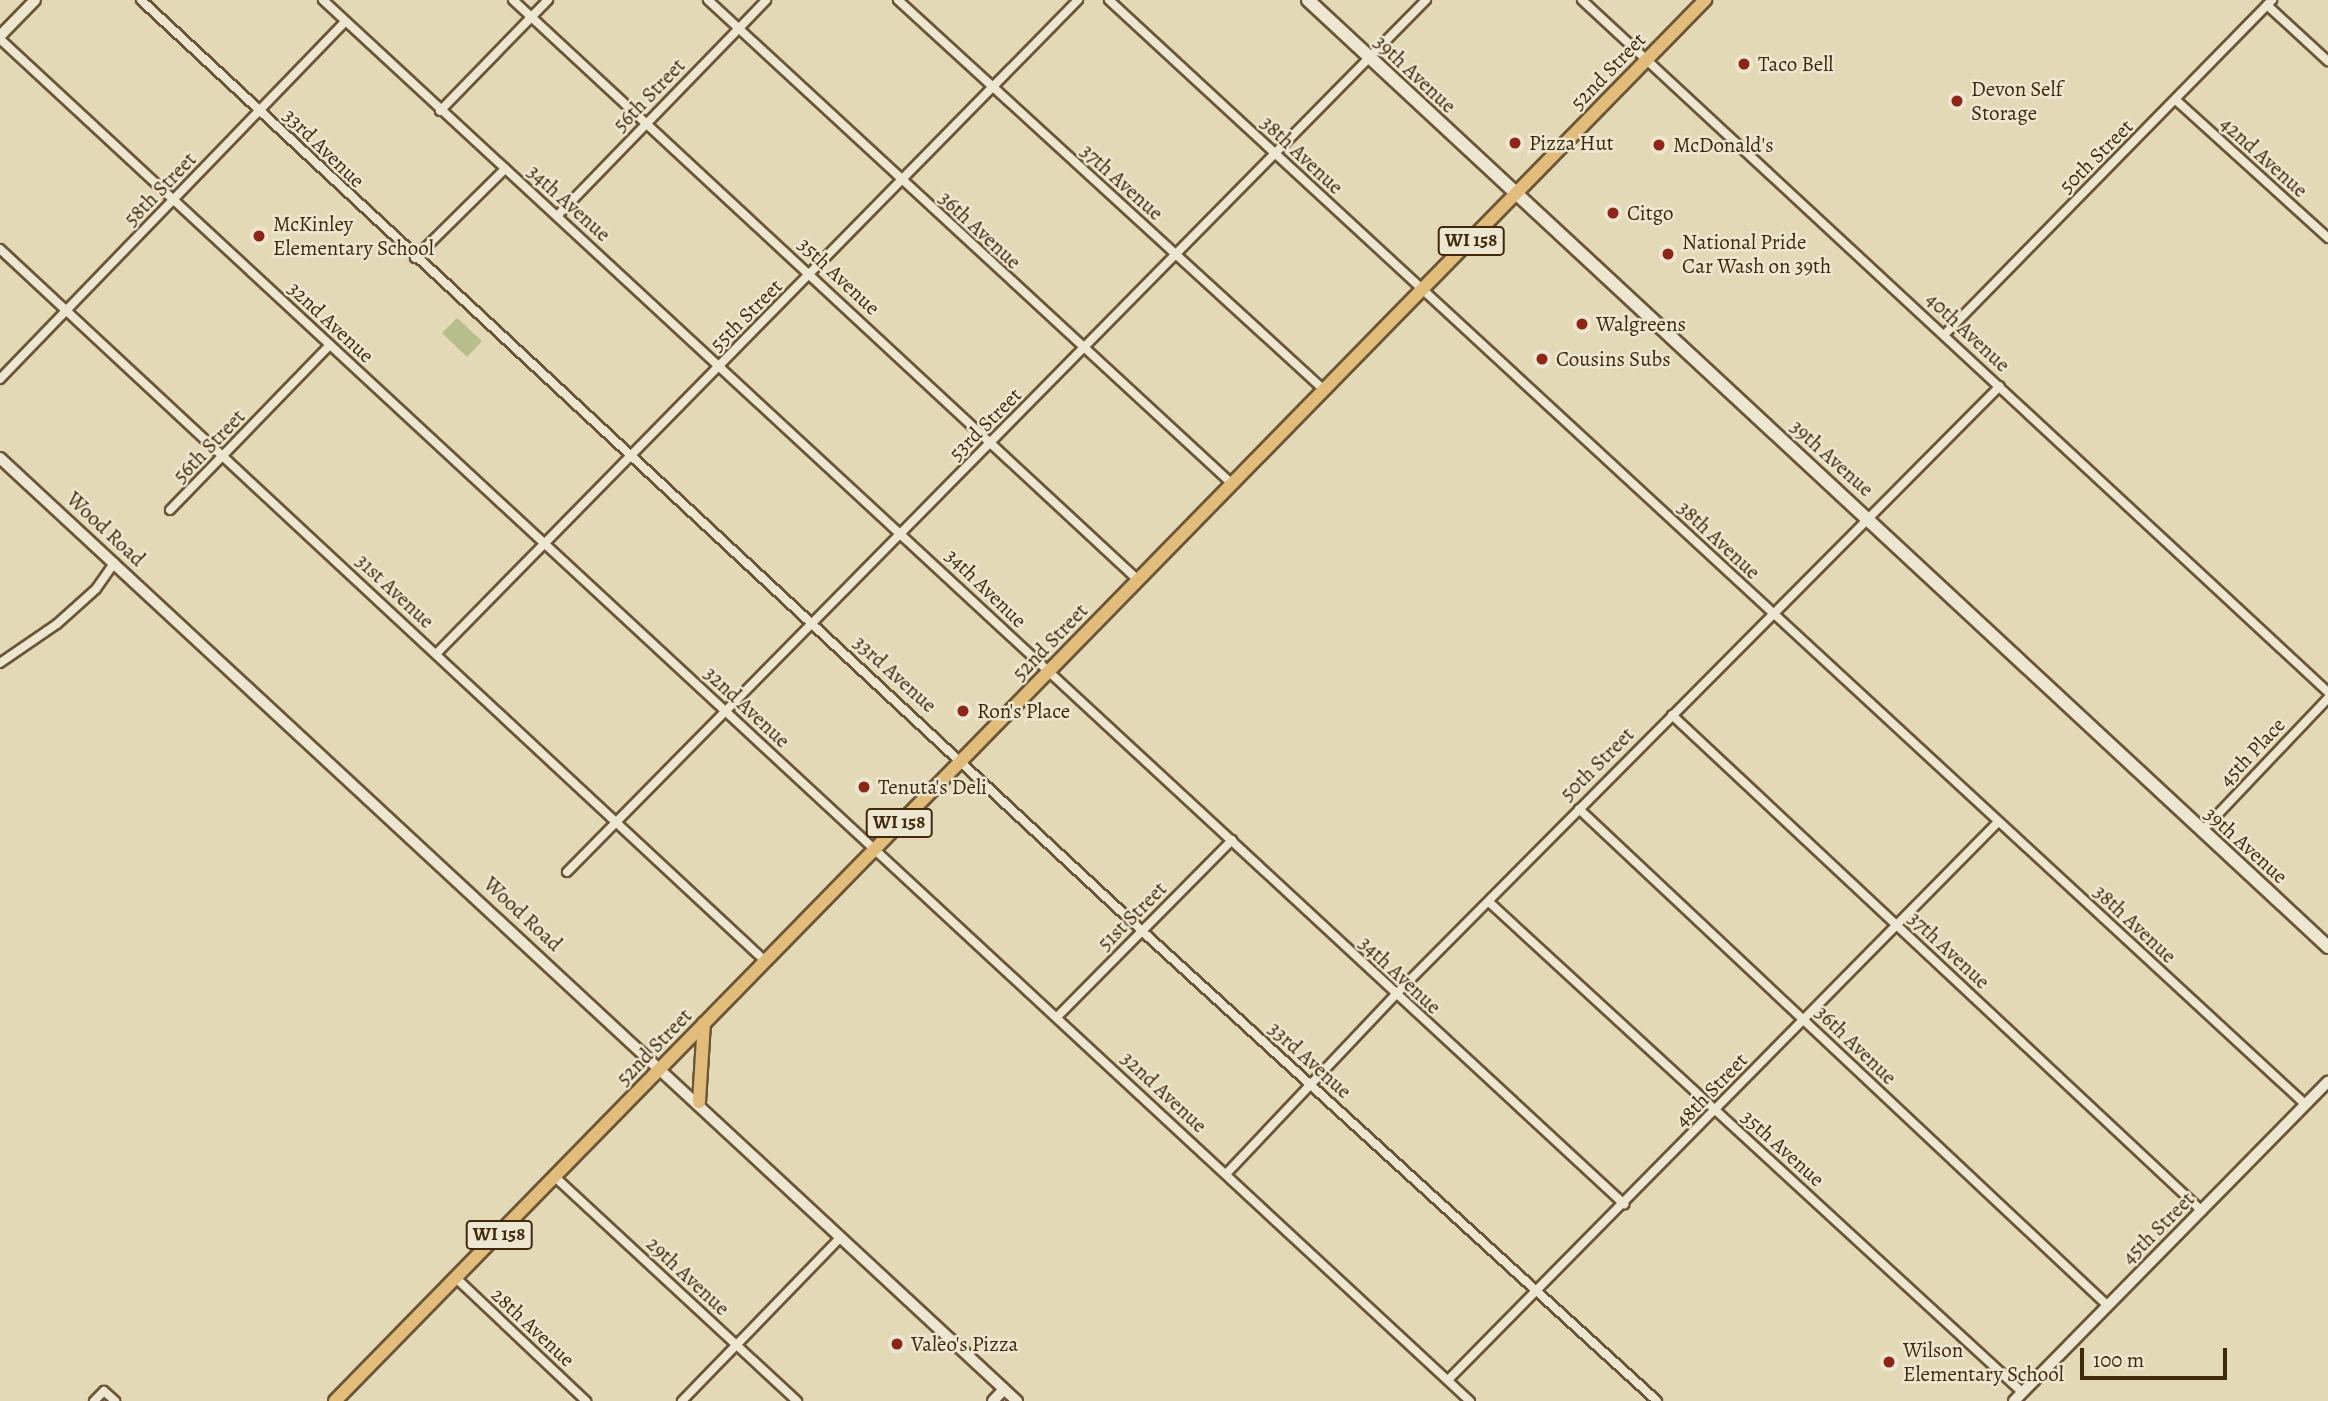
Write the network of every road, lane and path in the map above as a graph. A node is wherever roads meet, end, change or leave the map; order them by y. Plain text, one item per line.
1 (35, 0) edge
2 (141, 0) edge
3 (323, 0) edge
4 (513, 0) edge
5 (548, 0) edge
6 (708, 0) edge
7 (766, 0) edge
8 (898, 0) edge
9 (1078, 0) edge
10 (1109, 0) edge
11 (1308, 0) edge
12 (1426, 0) edge
13 (1582, 0) edge
14 (1706, 0) edge
15 (2269, 2) edge
16 (532, 17) junction
17 (345, 22) junction
18 (738, 27) junction
19 (0, 38) edge
20 (1370, 57) junction
21 (1648, 58) junction
22 (2328, 61) edge
23 (993, 87) junction
24 (2177, 101) junction
25 (260, 111) junction
26 (440, 111) junction
27 (646, 123) junction
28 (1275, 153) junction
29 (505, 169) junction
30 (901, 181) junction
31 (1516, 195) junction
32 (173, 201) junction
33 (558, 215) junction
34 (2328, 238) edge
35 (0, 249) edge
36 (1175, 254) junction
37 (415, 258) junction
38 (811, 274) junction
39 (1422, 290) junction
40 (67, 310) junction
41 (1944, 335) junction
42 (330, 345) junction
43 (1084, 349) junction
44 (719, 367) junction
45 (0, 379) edge
46 (2000, 386) junction
47 (1323, 389) junction
48 (993, 443) junction
49 (632, 455) junction
50 (223, 456) junction
51 (0, 458) edge
52 (1230, 482) junction
53 (170, 510) dead end
54 (1868, 517) junction
55 (901, 532) junction
56 (544, 544) junction
57 (114, 563) junction
58 (1138, 580) junction
59 (1773, 614) junction
60 (813, 623) junction
61 (437, 653) junction
62 (0, 663) edge
63 (1048, 672) junction
64 (2328, 692) edge
65 (2328, 698) edge
66 (726, 712) junction
67 (1672, 715) junction
68 (962, 759) junction
69 (1579, 809) junction
70 (618, 822) junction
71 (1997, 822) junction
72 (2202, 831) junction
73 (1232, 841) junction
74 (875, 848) junction
75 (567, 872) dead end
76 (1489, 901) junction
77 (1896, 925) junction
78 (1143, 931) junction
79 (2328, 947) edge
80 (765, 961) junction
81 (1395, 995) junction
82 (1057, 1017) junction
83 (1804, 1020) junction
84 (704, 1023) junction
85 (661, 1067) junction
86 (2328, 1081) edge
87 (1311, 1084) junction
88 (699, 1102) junction
89 (2305, 1104) junction
90 (1715, 1110) junction
91 (1226, 1174) junction
92 (555, 1177) junction
93 (1624, 1204) junction
94 (2202, 1211) junction
95 (841, 1237) junction
96 (457, 1279) junction
97 (1535, 1291) junction
98 (2108, 1306) junction
99 (737, 1345) junction
100 (1448, 1380) junction
101 (1004, 1390) junction
102 (2022, 1392) junction
103 (94, 1401) edge
104 (115, 1401) edge
105 (335, 1401) edge
106 (586, 1401) edge
107 (682, 1401) edge
108 (797, 1401) edge
109 (993, 1401) edge
110 (1017, 1401) edge
111 (1470, 1401) edge
112 (1657, 1401) edge
113 (2014, 1401) edge

1 - 19 street
2 - 25 street, 33rd Avenue
3 - 17 street, 34th Avenue
4 - 16 street, 35th Avenue
5 - 16 street
6 - 18 street, 36th Avenue
7 - 18 street, 56th Street
8 - 23 street, 37th Avenue
9 - 23 street, 55th Street
10 - 28 street, 38th Avenue
11 - 20 main road, 39th Avenue
12 - 20 street, 53rd Street
13 - 21 street, 40th Avenue
14 - 21 main road, 52nd Street / WI 158
15 - 22 street
15 - 24 street, 50th Street
16 - 26 street
16 - 27 street, 35th Avenue
17 - 25 street, 58th Street
17 - 26 street, 34th Avenue
18 - 27 street, 56th Street
18 - 30 street, 36th Avenue
19 - 32 street, 32nd Avenue
20 - 28 street, 53rd Street
20 - 31 main road, 39th Avenue
21 - 31 main road, 52nd Street / WI 158
21 - 41 street, 40th Avenue
23 - 30 street, 55th Street
23 - 36 street, 37th Avenue
24 - 34 street, 42nd Avenue
24 - 41 street, 50th Street
25 - 32 street, 58th Street
25 - 37 street, 33rd Avenue
26 - 29 street, 34th Avenue
27 - 33 street, 56th Street
27 - 38 street, 35th Avenue
28 - 36 street, 53rd Street
28 - 39 street, 38th Avenue
29 - 33 street, 34th Avenue
29 - 37 street
30 - 38 street, 55th Street
30 - 43 street, 36th Avenue
31 - 39 main road, 52nd Street / WI 158
31 - 54 main road, 39th Avenue
32 - 40 street, 58th Street
32 - 42 street, 32nd Avenue
33 - 44 street, 34th Avenue
35 - 40 street, 31st Avenue
36 - 43 street, 53rd Street
36 - 47 street, 37th Avenue
37 - 49 street, 33rd Avenue
38 - 44 street, 55th Street
38 - 48 street, 35th Avenue
39 - 47 main road, 52nd Street / WI 158
39 - 59 street, 38th Avenue
40 - 45 street, 58th Street
40 - 50 street, 31st Avenue
41 - 46 street, 40th Avenue
42 - 50 street, 56th Street
42 - 56 street, 32nd Avenue
43 - 48 street, 53rd Street
43 - 52 street, 36th Avenue
44 - 49 street, 55th Street
44 - 55 street, 34th Avenue
46 - 54 street, 50th Street
46 - 64 street, 40th Avenue
47 - 52 main road, 52nd Street / WI 158
48 - 55 street, 53rd Street
48 - 58 street, 35th Avenue
49 - 56 street, 55th Street
49 - 60 street, 33rd Avenue
50 - 53 street, 56th Street
50 - 61 street, 31st Avenue
51 - 57 street, Wood Road
52 - 58 main road, 52nd Street / WI 158
54 - 59 street, 50th Street
54 - 72 main road, 39th Avenue
55 - 60 street, 53rd Street
55 - 63 street, 34th Avenue
56 - 61 street, 55th Street
56 - 66 street, 32nd Avenue
57 - 62 street
57 - 85 street, Wood Road
58 - 63 main road, 52nd Street / WI 158
59 - 67 street, 50th Street
59 - 71 street, 38th Avenue
60 - 66 street, 53rd Street
60 - 68 street, 33rd Avenue
61 - 70 street, 31st Avenue
63 - 68 main road, 52nd Street / WI 158
63 - 73 street, 34th Avenue
65 - 72 street, 45th Place
66 - 70 street, 53rd Street
66 - 74 street, 32nd Avenue
67 - 69 street, 50th Street
67 - 77 street, 37th Avenue
68 - 74 main road, 52nd Street / WI 158
68 - 78 street, 33rd Avenue
69 - 76 street, 50th Street
69 - 83 street, 36th Avenue
70 - 75 street, 53rd Street
70 - 80 street, 31st Avenue
71 - 77 street, 48th Street
71 - 89 street, 38th Avenue
72 - 79 main road, 39th Avenue
73 - 78 street, 51st Street
73 - 81 street, 34th Avenue
74 - 80 main road, 52nd Street / WI 158
74 - 82 street, 32nd Avenue
76 - 81 street, 50th Street
76 - 90 street, 35th Avenue
77 - 83 street, 48th Street
77 - 94 street, 37th Avenue
78 - 82 street, 51st Street
78 - 87 street, 33rd Avenue
80 - 84 main road, 52nd Street / WI 158
81 - 87 street, 50th Street
81 - 93 street, 34th Avenue
82 - 91 street, 32nd Avenue
83 - 90 street, 48th Street
83 - 98 street, 36th Avenue
84 - 85 main road, 52nd Street / WI 158
84 - 88 main road
85 - 88 street, Wood Road
85 - 92 main road, 52nd Street / WI 158
86 - 89 street, 45th Street
87 - 91 street, 50th Street
87 - 97 street, 33rd Avenue
88 - 95 street, Wood Road
89 - 94 street, 45th Street
90 - 93 street, 48th Street
90 - 102 street, 35th Avenue
91 - 100 street, 32nd Avenue
92 - 96 main road, 52nd Street / WI 158
92 - 99 street, 29th Avenue
93 - 97 street, 48th Street
94 - 98 street, 45th Street
95 - 99 street
95 - 101 street, Wood Road
96 - 105 main road, 52nd Street / WI 158
96 - 106 street, 28th Avenue
97 - 100 street, 48th Street
97 - 112 street, 33rd Avenue
98 - 102 street, 45th Street
99 - 107 street
99 - 108 street, 29th Avenue
100 - 111 street, 32nd Avenue
101 - 109 street
101 - 110 street, Wood Road
102 - 113 street, 45th Street
103 - 104 street

